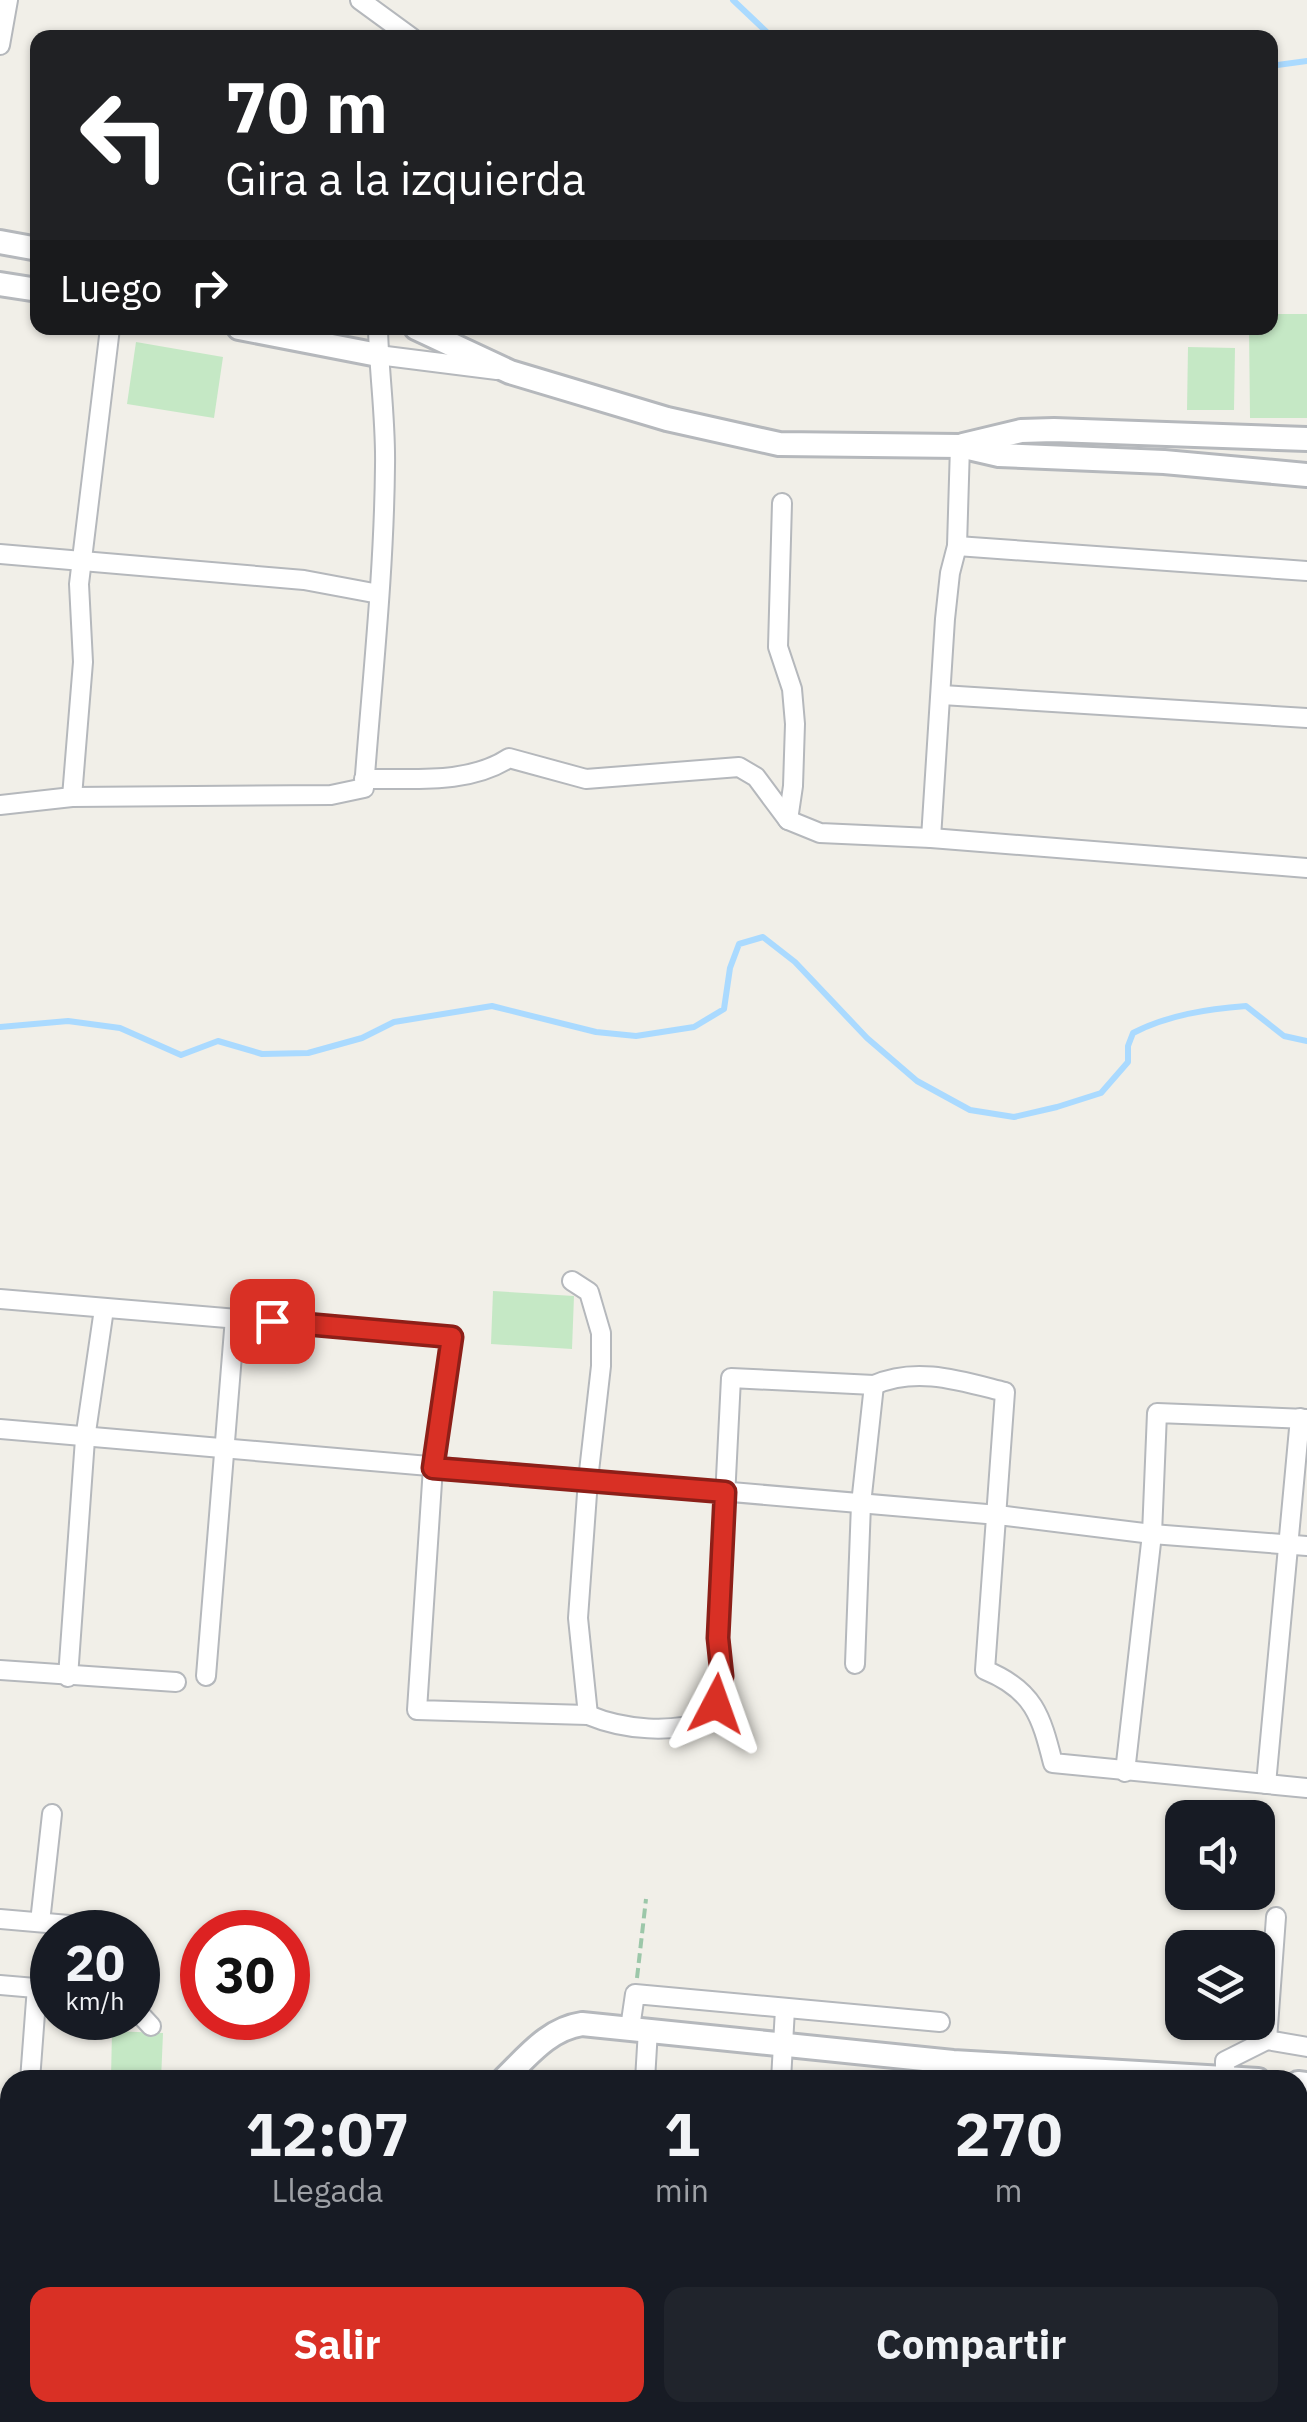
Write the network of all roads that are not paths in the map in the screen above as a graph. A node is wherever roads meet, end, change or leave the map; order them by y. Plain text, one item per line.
1 (8, 0) edge
2 (360, 0) edge
3 (401, 30) edge
4 (0, 45) edge
5 (0, 242) edge
6 (30, 248) edge
7 (0, 284) edge
8 (30, 289) edge
9 (109, 335) edge
10 (277, 335) edge
11 (378, 335) edge
12 (431, 335) edge
13 (378, 354) junction
14 (510, 372) junction
15 (1307, 439) edge
16 (960, 446) junction
17 (1307, 475) edge
18 (782, 503) dead end
19 (957, 546) junction
20 (0, 554) edge
21 (81, 560) junction
22 (1307, 570) edge
23 (379, 594) junction
24 (942, 695) junction
25 (1307, 718) edge
26 (364, 780) junction
27 (72, 796) junction
28 (0, 806) edge
29 (788, 820) junction
30 (931, 838) junction
31 (1307, 868) edge
32 (572, 1280) dead end
33 (0, 1299) edge
34 (104, 1309) junction
35 (236, 1318) junction
36 (874, 1385) junction
37 (1304, 1418) edge
38 (0, 1429) edge
39 (84, 1439) junction
40 (223, 1449) junction
41 (433, 1468) junction
42 (588, 1480) junction
43 (725, 1492) junction
44 (861, 1504) junction
45 (998, 1515) junction
46 (1152, 1534) junction
47 (1299, 1546) edge
48 (855, 1664) dead end
49 (0, 1670) edge
50 (68, 1676) junction
51 (206, 1676) dead end
52 (176, 1682) dead end
53 (588, 1715) junction
54 (1125, 1772) junction
55 (1266, 1784) junction
56 (1307, 1788) edge
57 (52, 1814) dead end
58 (41, 1910) edge
59 (1276, 1918) dead end
60 (0, 1919) edge
61 (30, 1921) edge
62 (1275, 1932) edge
63 (30, 1984) edge
64 (0, 1985) edge
65 (786, 2009) junction
66 (940, 2022) dead end
67 (639, 2029) junction
68 (37, 2040) edge
69 (1267, 2040) joint
70 (783, 2046) junction
71 (1307, 2046) edge
72 (32, 2070) edge
73 (513, 2070) edge
74 (644, 2070) edge
75 (782, 2070) edge
76 (946, 2070) edge
77 (1233, 2070) edge

1 - 4 street
2 - 3 street
5 - 6 street
7 - 8 street
9 - 21 street
10 - 13 street
11 - 13 street
12 - 14 street
13 - 14 street
13 - 23 street
14 - 16 street
15 - 16 street
16 - 17 street
16 - 19 street
18 - 29 street
19 - 22 street
19 - 24 street
20 - 21 street
21 - 23 street
21 - 27 street
23 - 26 street
24 - 25 street
24 - 30 street
26 - 27 street
26 - 29 street
27 - 28 street
29 - 30 street
30 - 31 street
32 - 42 street
33 - 34 street
34 - 35 street
34 - 39 street
35 - 40 street
35 - 41 street
36 - 43 street
36 - 44 street
36 - 45 street
37 - 46 street
37 - 47 street
38 - 39 street
39 - 40 street
39 - 50 street
40 - 41 street
40 - 51 street
41 - 42 street
41 - 53 street
42 - 43 street
42 - 53 street
43 - 44 street
43 - 53 street
44 - 45 street
44 - 48 street
45 - 46 street
45 - 54 street
46 - 47 street
46 - 54 street
47 - 55 street
49 - 50 street
50 - 52 street
54 - 55 street
55 - 56 street
57 - 58 street
59 - 62 street
60 - 61 street
63 - 64 street
65 - 66 street
65 - 67 street
65 - 70 street
67 - 70 street
67 - 73 street
67 - 74 street
68 - 72 street
69 - 71 street
69 - 77 street
70 - 75 street
70 - 76 street

